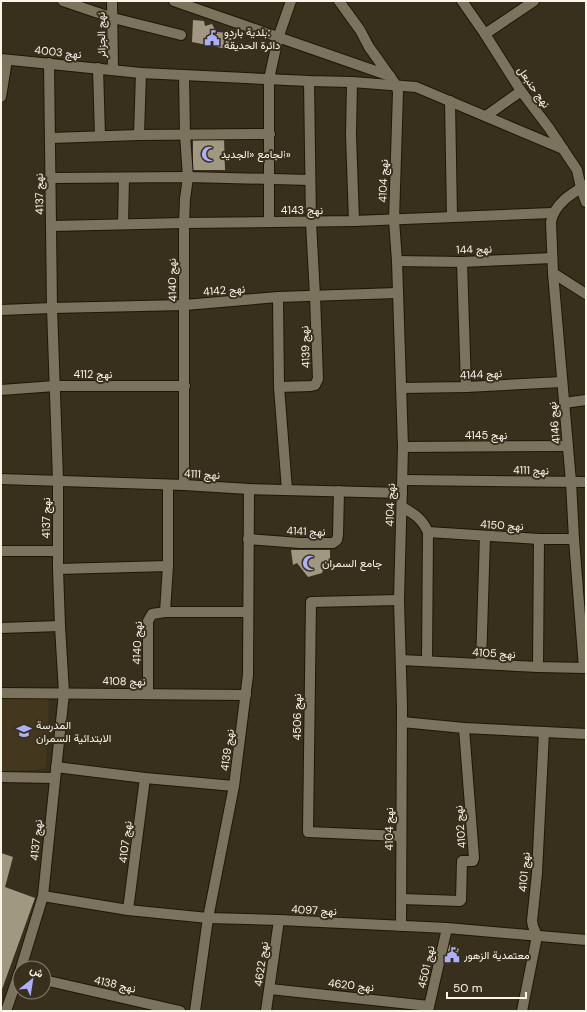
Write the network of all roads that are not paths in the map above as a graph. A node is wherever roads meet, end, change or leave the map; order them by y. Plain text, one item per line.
1 (64, 1) edge
2 (112, 1) edge
3 (174, 1) edge
4 (291, 1) edge
5 (339, 1) edge
6 (462, 1) edge
7 (534, 1) edge
8 (113, 18) junction
9 (485, 34) junction
10 (181, 35) dead end
11 (278, 38) junction
12 (4, 59) edge
13 (49, 64) junction
14 (98, 68) junction
15 (113, 70) junction
16 (141, 73) junction
17 (184, 75) junction
18 (390, 76) junction
19 (269, 79) junction
20 (309, 81) junction
21 (352, 82) junction
22 (396, 85) junction
23 (521, 91) junction
24 (1, 97) edge
25 (450, 101) junction
26 (486, 116) junction
27 (270, 134) junction
28 (140, 135) junction
29 (185, 135) junction
30 (100, 136) junction
31 (51, 138) junction
32 (563, 149) junction
33 (188, 177) junction
34 (51, 178) junction
35 (124, 178) junction
36 (270, 178) junction
37 (310, 180) junction
38 (583, 186) edge
39 (586, 202) edge
40 (552, 213) junction
41 (452, 217) junction
42 (394, 220) junction
43 (269, 222) junction
44 (311, 222) junction
45 (354, 222) junction
46 (184, 223) junction
47 (123, 224) junction
48 (52, 226) junction
49 (552, 258) junction
50 (397, 261) junction
51 (462, 262) junction
52 (553, 273) junction
53 (397, 293) junction
54 (586, 294) edge
55 (315, 296) junction
56 (278, 298) junction
57 (185, 305) junction
58 (52, 308) junction
59 (1, 310) edge
60 (562, 382) junction
61 (55, 386) junction
62 (185, 386) junction
63 (279, 387) junction
64 (466, 387) junction
65 (401, 388) junction
66 (1, 390) edge
67 (586, 400) edge
68 (564, 403) junction
69 (568, 446) junction
70 (403, 447) junction
71 (1, 479) edge
72 (58, 480) junction
73 (403, 480) junction
74 (571, 482) junction
75 (586, 482) edge
76 (184, 484) junction
77 (168, 485) junction
78 (249, 489) junction
79 (287, 490) junction
80 (339, 491) junction
81 (402, 493) junction
82 (402, 507) junction
83 (428, 532) junction
84 (485, 536) junction
85 (248, 539) junction
86 (539, 539) junction
87 (574, 539) junction
88 (1, 551) edge
89 (58, 551) junction
90 (168, 566) junction
91 (58, 569) junction
92 (582, 591) edge
93 (400, 600) junction
94 (165, 612) junction
95 (248, 612) junction
96 (60, 626) junction
97 (1, 628) edge
98 (401, 660) junction
99 (427, 661) junction
100 (482, 664) junction
101 (538, 667) junction
102 (585, 668) edge
103 (1, 693) edge
104 (64, 693) junction
105 (148, 694) junction
106 (246, 694) junction
107 (402, 722) junction
108 (464, 728) junction
109 (544, 732) junction
110 (586, 734) edge
111 (56, 767) junction
112 (1, 777) edge
113 (55, 778) junction
114 (145, 778) junction
115 (234, 786) junction
116 (401, 836) junction
117 (43, 896) junction
118 (402, 900) junction
119 (128, 910) junction
120 (208, 918) junction
121 (279, 920) junction
122 (400, 926) junction
123 (447, 928) junction
124 (537, 936) junction
125 (586, 940) edge
126 (24, 960) edge
127 (52, 982) edge
128 (270, 989) junction
129 (12, 994) edge
130 (429, 1009) edge
131 (6, 1011) edge
132 (180, 1011) edge
133 (195, 1011) edge
134 (266, 1011) edge
135 (522, 1011) edge

1 - 8 street
2 - 8 street, نهج الجزائر
3 - 11 street
4 - 11 street
5 - 18 street
6 - 9 street, نهج حنبعل
7 - 9 street
8 - 10 street
8 - 15 street, نهج الجزائر
9 - 23 street, نهج حنبعل
11 - 18 street
11 - 19 street
12 - 13 street, نهج 4003
12 - 24 street
13 - 14 street, نهج 4003
13 - 31 street, نهج 4137
14 - 15 street, نهج 4003
14 - 30 street
15 - 16 street, نهج 4003
16 - 17 street, نهج 4003
16 - 28 street
17 - 19 street, نهج 4003
17 - 29 street, نهج 4140
18 - 22 street
19 - 20 street, نهج 4003
19 - 27 street
20 - 21 street, نهج 4003
20 - 37 street
21 - 22 street, نهج 4003
21 - 45 street
22 - 25 street, نهج 4003
22 - 42 street, نهج 4104
23 - 26 street
23 - 32 street, نهج حنبعل
25 - 26 street, نهج 4003
25 - 41 street
26 - 32 street, نهج 4003
27 - 29 street
27 - 36 street
28 - 29 street
28 - 30 street
29 - 33 street, نهج 4140
30 - 31 street
31 - 34 street, نهج 4137
32 - 38 street, نهج حنبعل
33 - 35 street
33 - 36 street
33 - 46 street, نهج 4140
34 - 35 street
34 - 48 street, نهج 4137
35 - 47 street
36 - 37 street
36 - 43 street
37 - 44 street
38 - 39 street, نهج حنبعل
38 - 40 street
40 - 41 street, نهج 4143
40 - 49 street, نهج 4146
41 - 42 street, نهج 4143
42 - 45 street, نهج 4143
42 - 50 street, نهج 4104
43 - 44 street, نهج 4143
43 - 46 street, نهج 4143
44 - 45 street, نهج 4143
44 - 55 street
46 - 47 street, نهج 4143
46 - 57 street, نهج 4140
47 - 48 street, نهج 4143
48 - 58 street, نهج 4137
49 - 51 street, نهج 144
49 - 52 street, نهج 4146
50 - 51 street, نهج 144
50 - 53 street, نهج 4104
51 - 64 street
52 - 54 street
52 - 60 street, نهج 4146
53 - 55 street, نهج 4142
53 - 65 street, نهج 4104
55 - 56 street, نهج 4142
55 - 63 street, نهج 4139
56 - 57 street, نهج 4142
56 - 63 street
57 - 58 street, نهج 4142
57 - 62 street, نهج 4140
58 - 59 street, نهج 4142
58 - 61 street, نهج 4137
60 - 64 street, نهج 4144
60 - 68 street, نهج 4146
61 - 62 street, نهج 4112
61 - 66 street, نهج 4112
61 - 72 street, نهج 4137
62 - 76 street, نهج 4140
63 - 79 street
64 - 65 street, نهج 4144
65 - 70 street, نهج 4104
67 - 68 street
68 - 69 street, نهج 4146
69 - 70 street, نهج 4145
69 - 74 street, نهج 4146
70 - 73 street, نهج 4104
71 - 72 street, نهج 4111
72 - 77 street, نهج 4111
72 - 89 street, نهج 4137
73 - 74 street, نهج 4111
73 - 81 street, نهج 4104
74 - 75 street, نهج 4111
74 - 87 street, نهج 4146
76 - 77 street, نهج 4111
76 - 78 street, نهج 4111
77 - 90 street
78 - 79 street, نهج 4111
78 - 85 street, نهج 4139
79 - 80 street, نهج 4111
80 - 81 street, نهج 4111
80 - 85 street, نهج 4141
81 - 82 street, نهج 4104
82 - 83 street
82 - 93 street, نهج 4104
83 - 84 street, نهج 4150
83 - 99 street
84 - 86 street, نهج 4150
84 - 100 street
85 - 95 street, نهج 4139
86 - 87 street, نهج 4150
86 - 101 street
87 - 92 street, نهج 4146
88 - 89 street
89 - 91 street, نهج 4137
90 - 91 street
90 - 94 street
91 - 96 street, نهج 4137
92 - 102 street, نهج 4146
93 - 98 street, نهج 4104
93 - 116 street, نهج 4506
94 - 95 street
94 - 105 street, نهج 4140
95 - 106 street, نهج 4139
96 - 97 street
96 - 104 street, نهج 4137
98 - 99 street, نهج 4105
98 - 107 street, نهج 4104
99 - 100 street, نهج 4105
100 - 101 street, نهج 4105
101 - 102 street, نهج 4105
103 - 104 street, نهج 4108
104 - 105 street, نهج 4108
104 - 111 street, نهج 4137
105 - 106 street, نهج 4108
106 - 115 street, نهج 4139
107 - 108 street
107 - 116 street, نهج 4104
108 - 109 street
108 - 118 street, نهج 4102
109 - 110 street
109 - 124 street, نهج 4101
111 - 113 street, نهج 4137
111 - 114 street
112 - 113 street
113 - 117 street, نهج 4137
114 - 115 street
114 - 119 street, نهج 4107
115 - 120 street, نهج 4139
116 - 118 street, نهج 4104
117 - 119 street, نهج 4097
117 - 126 street, نهج 4137
118 - 122 street, نهج 4104
119 - 120 street, نهج 4097
120 - 121 street, نهج 4097
120 - 133 street, نهج 4139
121 - 122 street, نهج 4097
121 - 128 street, نهج 4622
122 - 123 street, نهج 4097
123 - 124 street, نهج 4097
123 - 130 street, نهج 4501
124 - 125 street, نهج 4097
124 - 135 street, نهج 4101
127 - 132 street, نهج 4138
128 - 130 street, نهج 4620
128 - 134 street, نهج 4622
129 - 131 street, نهج 4137

